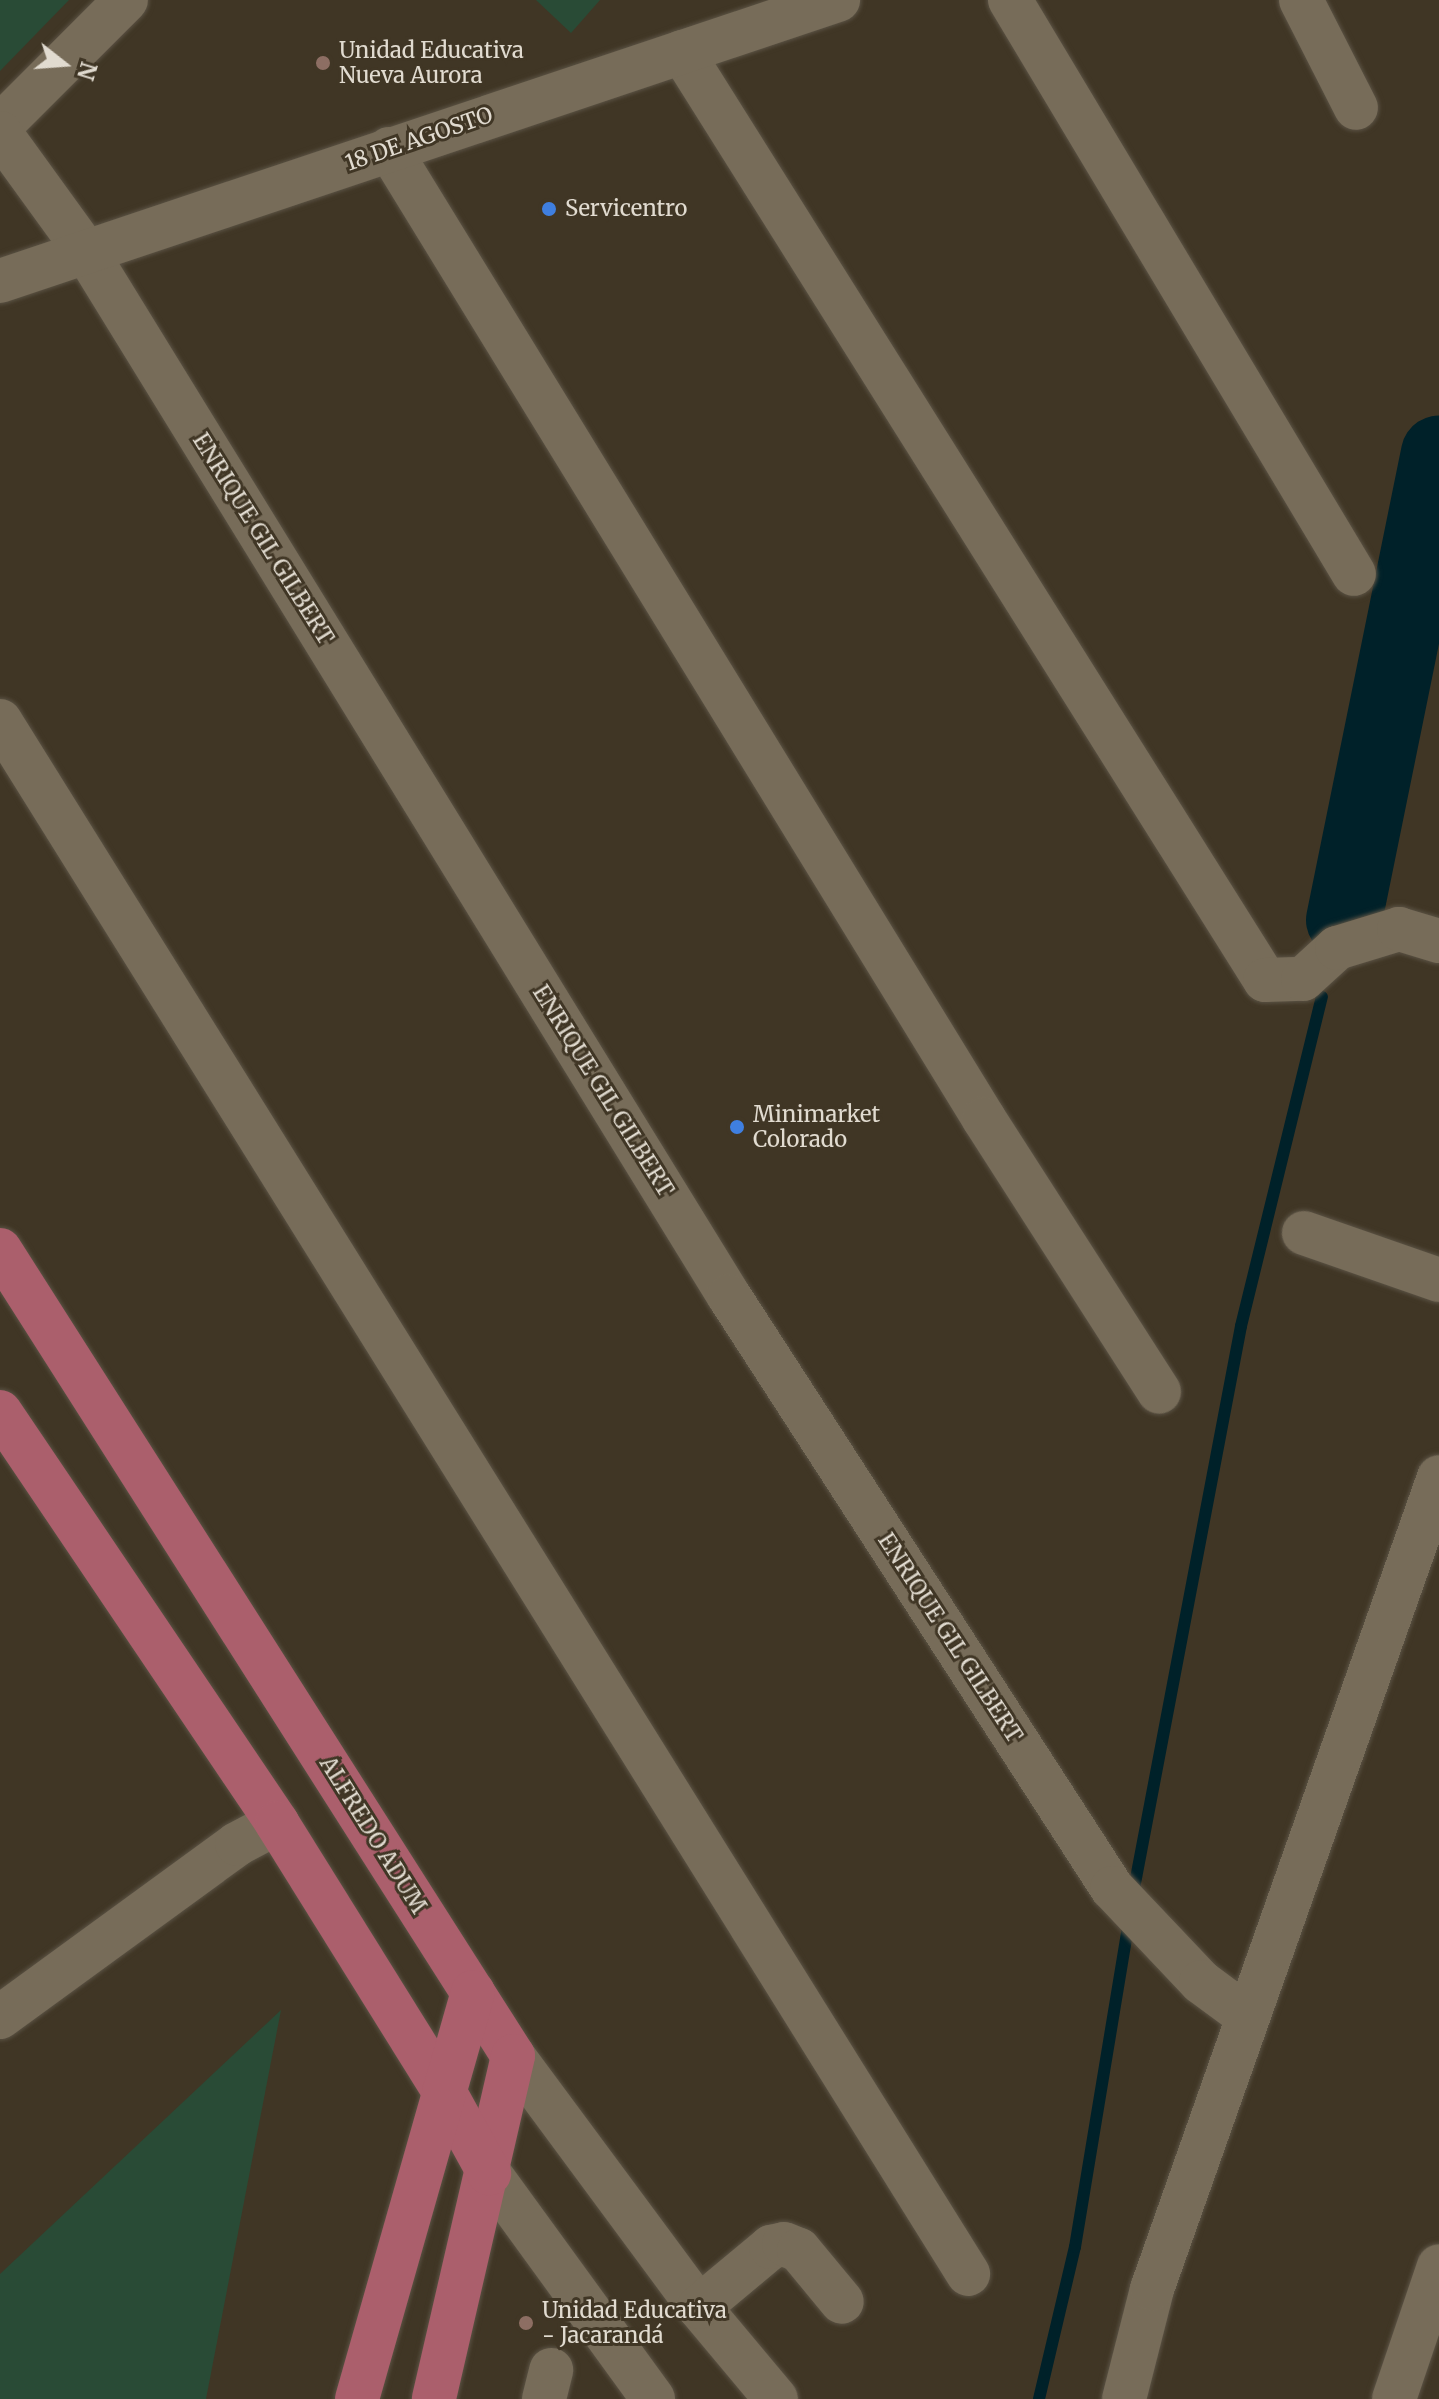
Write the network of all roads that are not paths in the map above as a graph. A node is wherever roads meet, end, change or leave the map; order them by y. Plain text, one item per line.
1 (126, 0) edge
2 (838, 0) edge
3 (1010, 0) edge
4 (1301, 0) edge
5 (682, 52) junction
6 (1356, 108) dead end
7 (0, 126) edge
8 (0, 133) edge
9 (389, 149) junction
10 (87, 253) junction
11 (0, 281) edge
12 (1354, 574) dead end
13 (0, 721) edge
14 (1439, 941) edge
15 (1304, 1233) dead end
16 (0, 1250) edge
17 (1439, 1280) edge
18 (1159, 1392) dead end
19 (0, 1412) edge
20 (1439, 1477) edge
21 (277, 1823) junction
22 (473, 1992) junction
23 (1247, 2016) junction
24 (0, 2017) edge
25 (513, 2056) junction
26 (444, 2091) junction
27 (489, 2173) junction
28 (1439, 2266) edge
29 (968, 2274) dead end
30 (842, 2302) dead end
31 (699, 2307) junction
32 (357, 2399) edge
33 (434, 2399) edge
34 (653, 2399) edge
35 (776, 2399) edge
36 (1124, 2399) edge
37 (1394, 2399) edge

1 - 7 street
2 - 5 street, 18 DE AGOSTO
3 - 12 street
4 - 6 street
5 - 9 street, 18 DE AGOSTO
5 - 14 street
8 - 10 street, ENRIQUE GIL GILBERT
9 - 10 street, 18 DE AGOSTO
9 - 18 street
10 - 11 street, 18 DE AGOSTO
10 - 23 street, ENRIQUE GIL GILBERT
13 - 29 street
15 - 17 street
16 - 22 main road, ALFREDO ADUM
19 - 21 main road
20 - 23 street
21 - 24 street
21 - 26 main road
22 - 25 main road, ALFREDO ADUM
22 - 26 main road
23 - 36 street
25 - 27 main road
25 - 31 street, ALFREDO ADUM
26 - 27 main road
26 - 32 main road
27 - 33 main road
27 - 34 street
28 - 37 street
30 - 31 street
31 - 35 street, ALFREDO ADUM

